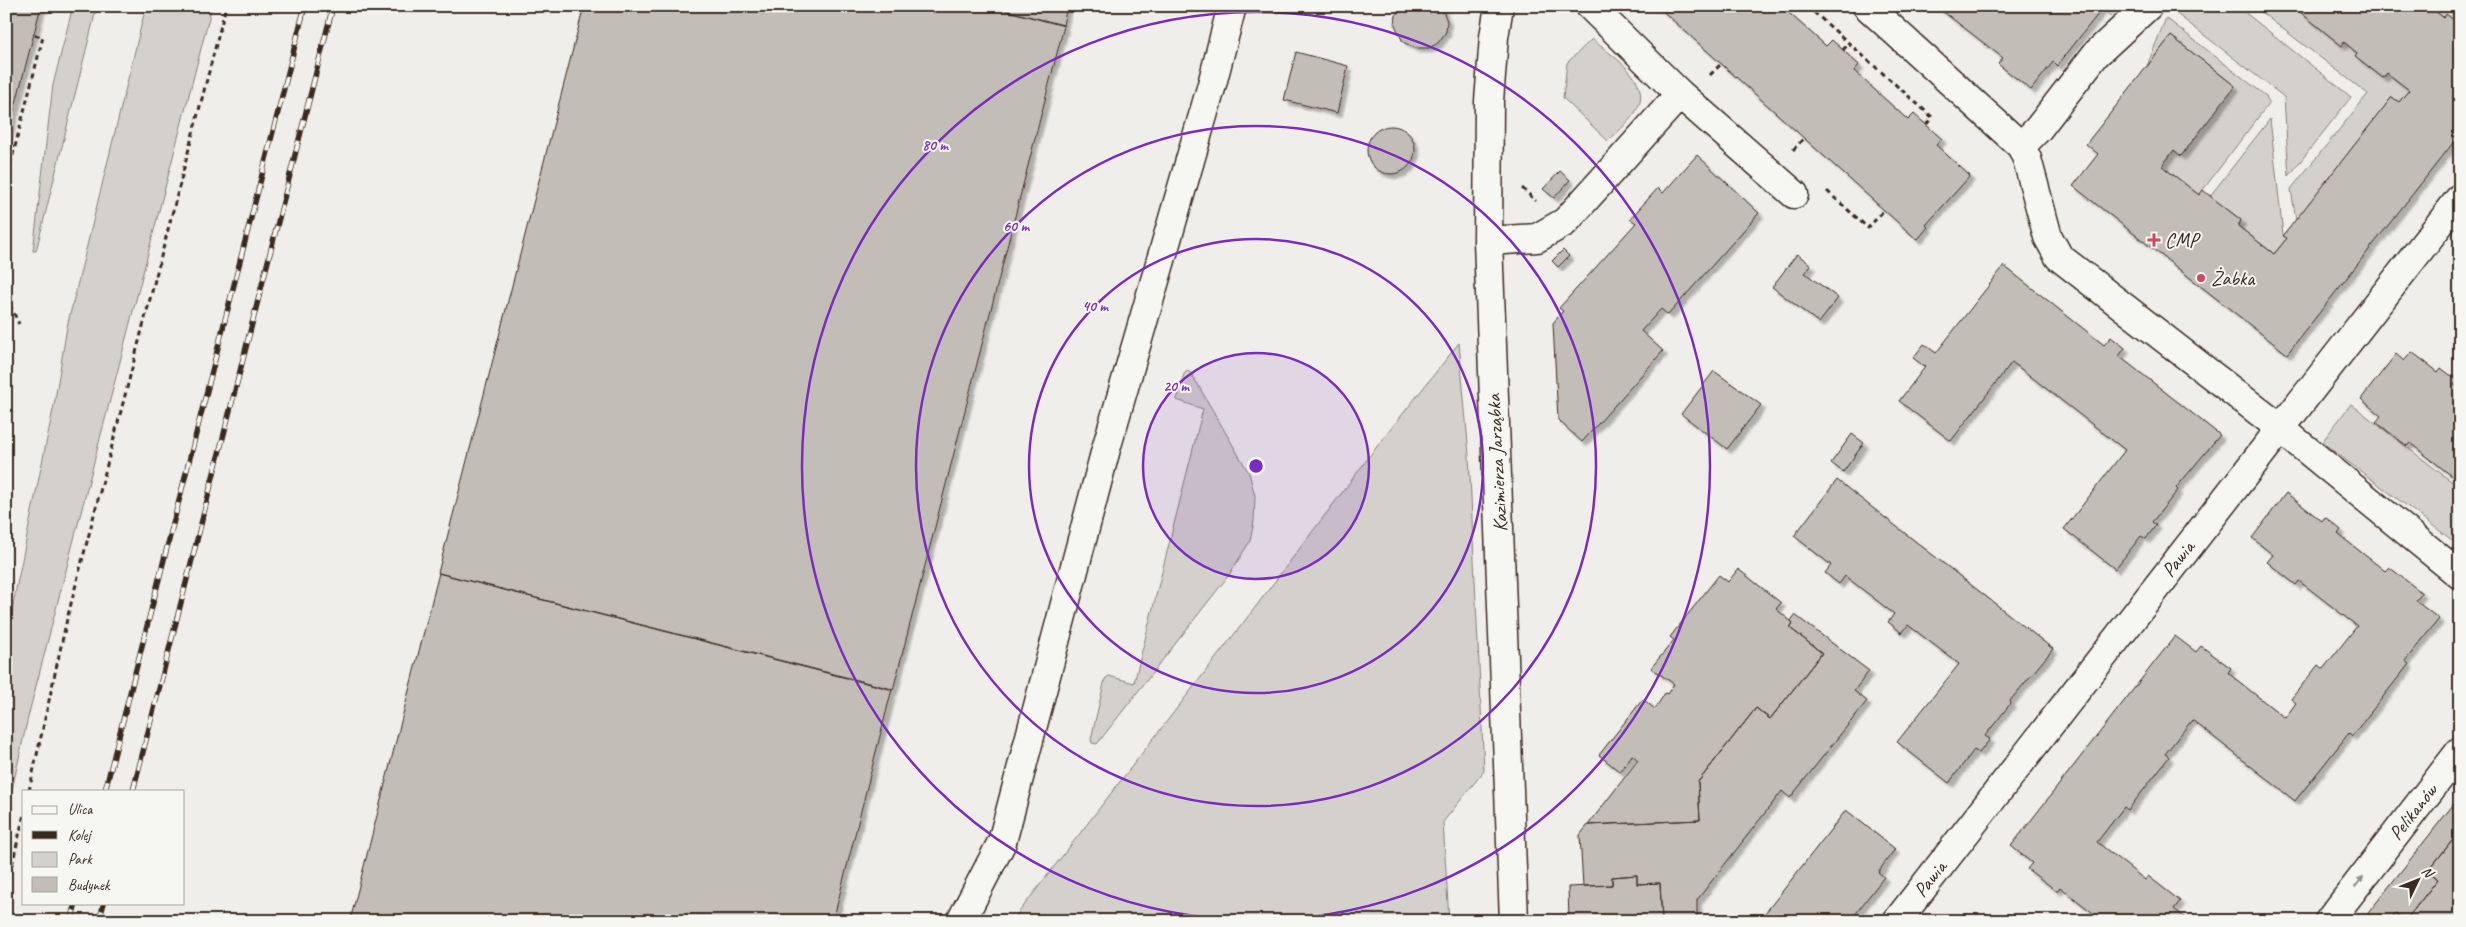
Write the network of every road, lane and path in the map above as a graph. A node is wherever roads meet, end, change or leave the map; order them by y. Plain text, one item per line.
1 (226, 6) edge
2 (1232, 6) edge
3 (1499, 6) edge
4 (1590, 6) edge
5 (1807, 6) edge
6 (1867, 6) edge
7 (2148, 6) edge
8 (34, 35) dead end
9 (1849, 43) junction
10 (1843, 50) dead end
11 (1721, 64) dead end
12 (1704, 81) dead end
13 (1680, 94) junction
14 (1926, 125) dead end
15 (1804, 138) dead end
16 (2021, 146) junction
17 (1787, 156) dead end
18 (6, 182) edge
19 (1794, 194) dead end
20 (2460, 198) edge
21 (1488, 242) junction
22 (6, 297) edge
23 (19, 324) dead end
24 (2280, 428) junction
25 (2460, 575) edge
26 (2460, 751) edge
27 (29, 790) edge
28 (22, 823) edge
29 (6, 892) edge
30 (961, 921) edge
31 (1514, 921) edge
32 (1897, 921) edge
33 (2329, 921) edge

1 - 27 path
2 - 30 street
3 - 21 street, Kazimierza Jarząbka
4 - 13 street
5 - 9 path
6 - 16 street
7 - 16 street
8 - 18 path
9 - 10 path
9 - 14 path
11 - 12 path
13 - 19 street
13 - 21 street
15 - 17 path
16 - 24 street
20 - 24 street, Pawia
21 - 31 street, Kazimierza Jarząbka
22 - 23 path
24 - 25 street
24 - 32 street, Pawia
33 -> 26 street, Pelikanów
28 - 29 path

